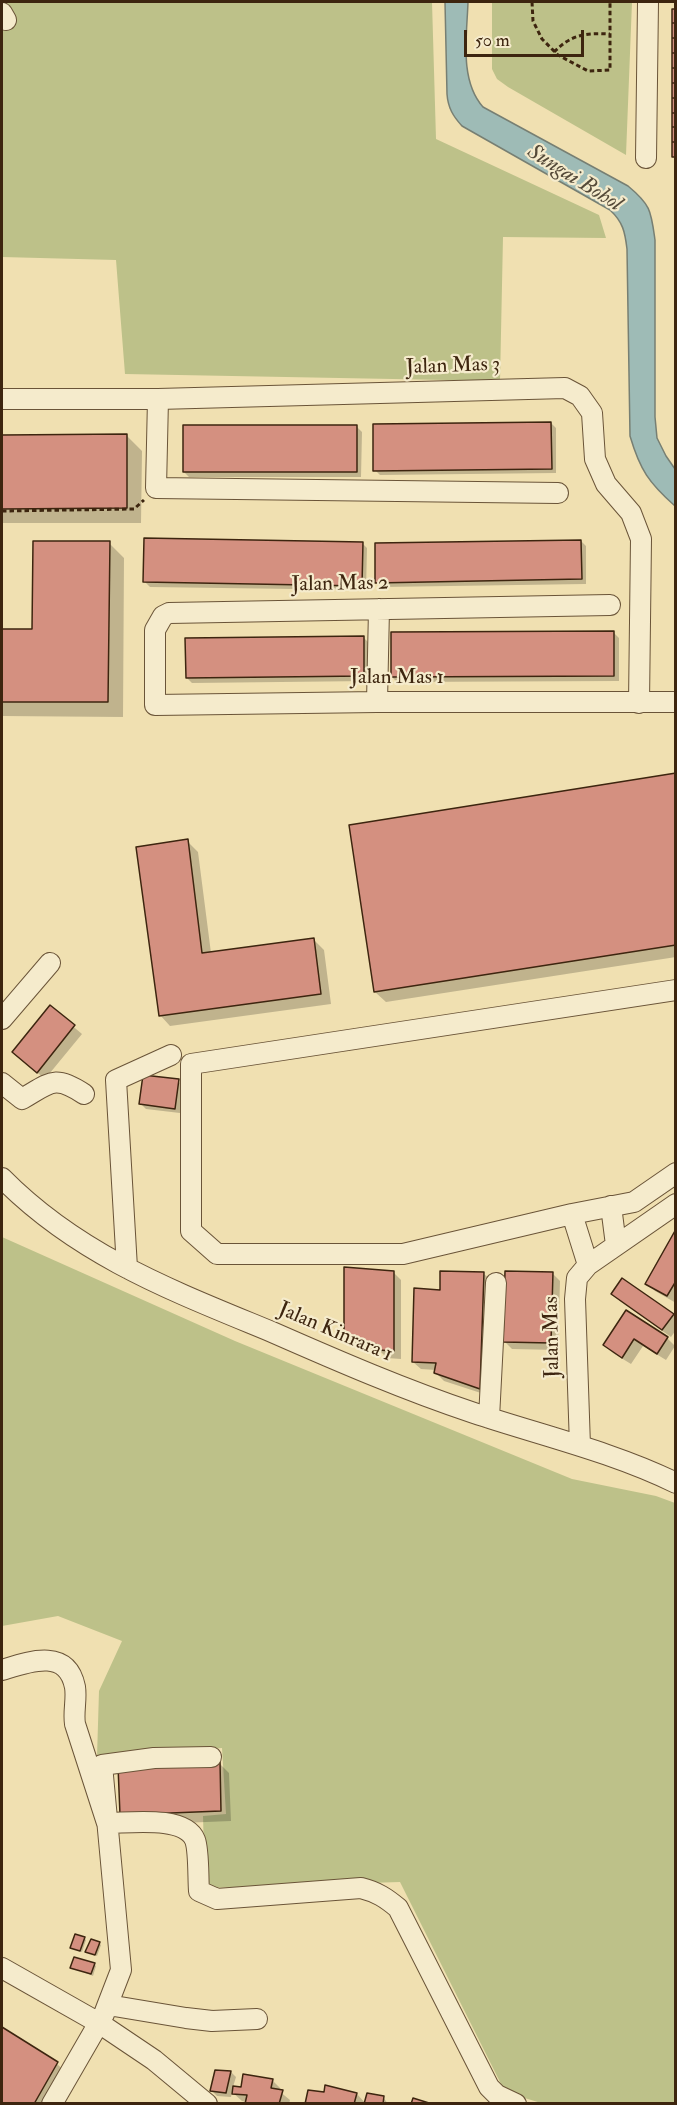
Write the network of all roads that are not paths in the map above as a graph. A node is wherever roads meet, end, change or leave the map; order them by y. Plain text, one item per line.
1 (648, 2) edge
2 (646, 158) dead end
3 (2, 399) edge
4 (158, 399) junction
5 (558, 493) dead end
6 (610, 605) dead end
7 (379, 609) junction
8 (377, 702) junction
9 (675, 702) edge
10 (639, 703) junction
11 (154, 705) joint
12 (50, 963) dead end
13 (675, 990) edge
14 (2, 1019) edge
15 (171, 1055) dead end
16 (2, 1083) edge
17 (84, 1094) dead end
18 (675, 1173) edge
19 (2, 1178) edge
20 (675, 1204) edge
21 (611, 1206) junction
22 (572, 1214) junction
23 (616, 1245) junction
24 (588, 1265) junction
25 (127, 1269) junction
26 (496, 1283) dead end
27 (489, 1418) junction
28 (580, 1446) junction
29 (675, 1483) edge
30 (2, 1670) edge
31 (211, 1757) dead end
32 (107, 1823) junction
33 (2, 1968) edge
34 (108, 2005) junction
35 (257, 2019) dead end
36 (99, 2023) junction
37 (52, 2103) edge
38 (207, 2103) edge
39 (516, 2103) edge

1 - 2 street
3 - 4 street, Jalan Mas 3
4 - 5 street
4 - 10 street, Jalan Mas 3
6 - 7 street, Jalan Mas 2
7 - 8 street
7 - 11 street, Jalan Mas 2
8 - 10 street, Jalan Mas 1
8 - 11 street, Jalan Mas 1
9 - 10 street
12 - 14 street
13 - 22 street
15 - 25 street
16 - 17 street
18 - 21 street
19 - 25 street, Jalan Kinrara 1
20 - 23 street, Jalan Mas
21 - 22 street
21 - 23 street
22 - 24 street
23 - 24 street, Jalan Mas
24 - 28 street, Jalan Mas
25 - 27 street, Jalan Kinrara 1
26 - 27 street
27 - 28 street, Jalan Kinrara 1
28 - 29 street, Jalan Kinrara 1
30 - 32 street
31 - 32 street
32 - 34 street
32 - 39 street
33 - 36 street
34 - 35 street
34 - 36 street
36 - 37 street
36 - 38 street

